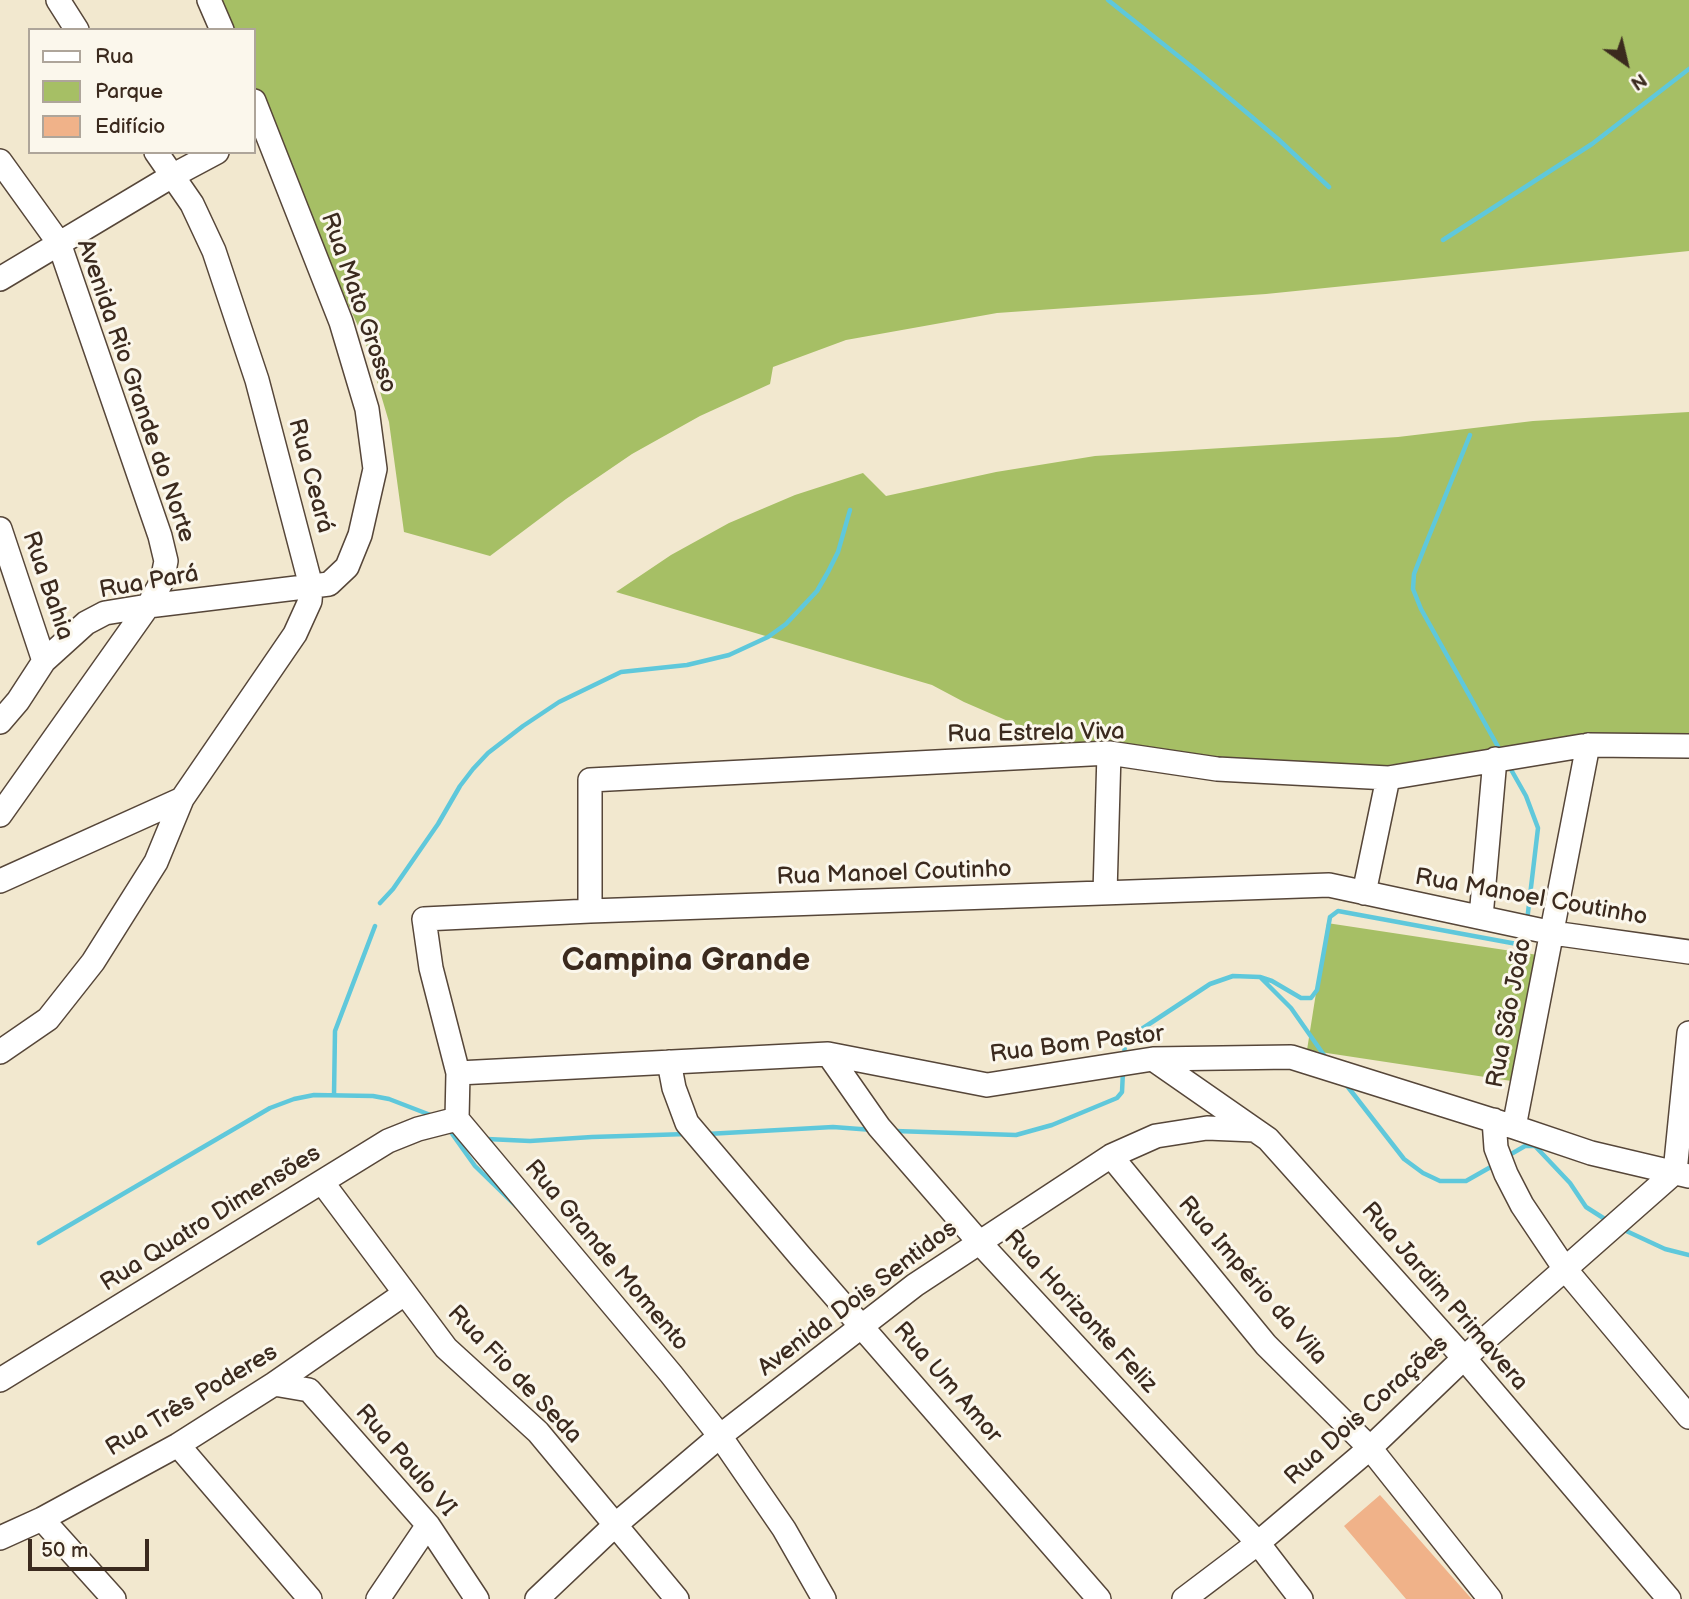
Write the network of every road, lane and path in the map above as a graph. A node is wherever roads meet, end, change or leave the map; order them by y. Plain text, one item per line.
1 (58, 0) edge
2 (209, 0) edge
3 (76, 28) edge
4 (221, 28) edge
5 (256, 111) edge
6 (260, 130) edge
7 (157, 154) edge
8 (213, 154) edge
9 (0, 161) edge
10 (172, 176) junction
11 (59, 243) junction
12 (0, 279) edge
13 (0, 529) edge
14 (311, 586) junction
15 (148, 606) junction
16 (44, 661) junction
17 (0, 722) edge
18 (1588, 745) junction
19 (1689, 746) edge
20 (1109, 753) junction
21 (1494, 759) junction
22 (1388, 778) junction
23 (182, 799) junction
24 (0, 816) edge
25 (0, 881) edge
26 (1105, 893) junction
27 (1364, 893) junction
28 (590, 911) junction
29 (1481, 917) junction
30 (1553, 933) junction
31 (1689, 952) edge
32 (1689, 1033) edge
33 (0, 1052) edge
34 (828, 1054) junction
35 (1153, 1059) junction
36 (669, 1062) junction
37 (458, 1073) junction
38 (457, 1119) junction
39 (1504, 1124) junction
40 (1255, 1130) junction
41 (1111, 1156) junction
42 (1682, 1174) edge
43 (322, 1182) junction
44 (979, 1242) junction
45 (1565, 1269) junction
46 (404, 1294) junction
47 (862, 1326) junction
48 (1464, 1358) junction
49 (0, 1380) edge
50 (274, 1384) junction
51 (1689, 1417) edge
52 (720, 1436) junction
53 (178, 1445) junction
54 (1370, 1448) junction
55 (42, 1519) junction
56 (428, 1525) junction
57 (614, 1526) junction
58 (0, 1538) edge
59 (1258, 1543) junction
60 (114, 1599) edge
61 (310, 1599) edge
62 (378, 1599) edge
63 (477, 1599) edge
64 (537, 1599) edge
65 (677, 1599) edge
66 (824, 1599) edge
67 (1099, 1599) edge
68 (1184, 1599) edge
69 (1301, 1599) edge
70 (1490, 1599) edge
71 (1668, 1599) edge

1 - 3 street
2 - 4 street
5 - 6 street, Rua Mato Grosso
6 - 14 street, Rua Mato Grosso
7 - 10 street, Rua Ceará
8 - 10 street
9 - 11 street, Avenida Rio Grande do Norte
10 - 11 street
10 - 14 street, Rua Ceará
11 - 12 street
11 - 15 street, Avenida Rio Grande do Norte
13 - 16 street, Rua Bahia
14 - 15 street, Rua Pará
14 - 23 street, Rua Ceará
15 - 16 street, Rua Pará
15 - 24 street, Avenida Rio Grande do Norte
16 - 17 street, Rua Pará
18 - 19 street, Rua Estrela Viva
18 - 21 street, Rua Estrela Viva
18 - 30 street, Rua São João
20 - 22 street, Rua Estrela Viva
20 - 26 street
20 - 28 street, Rua Estrela Viva
21 - 22 street, Rua Estrela Viva
21 - 29 street
22 - 27 street
23 - 25 street
23 - 33 street, Rua Ceará
26 - 27 street, Rua Manoel Coutinho
26 - 28 street, Rua Manoel Coutinho
27 - 29 street, Rua Manoel Coutinho
28 - 37 street, Rua Manoel Coutinho
29 - 30 street, Rua Manoel Coutinho
30 - 31 street, Rua Manoel Coutinho
30 - 39 street, Rua São João
32 - 42 street
34 - 35 street, Rua Bom Pastor
34 - 36 street, Rua Bom Pastor
34 - 44 street, Rua Horizonte Feliz
35 - 39 street, Rua Bom Pastor
35 - 40 street, Rua Jardim Primavera
36 - 37 street, Rua Bom Pastor
36 - 47 street, Rua Um Amor
37 - 38 street
38 - 43 street, Rua Quatro Dimensões
38 - 52 street, Rua Grande Momento
39 - 42 street, Rua Bom Pastor
39 - 45 street, Rua São João
40 - 41 street, Avenida Dois Sentidos
40 - 48 street, Rua Jardim Primavera
41 - 44 street, Avenida Dois Sentidos
41 - 54 street, Rua Império da Vila
42 - 45 street, Rua Dois Corações
43 - 46 street, Rua Fio de Seda
43 - 49 street, Rua Quatro Dimensões
44 - 47 street, Avenida Dois Sentidos
44 - 59 street, Rua Horizonte Feliz
45 - 48 street, Rua Dois Corações
45 - 51 street, Rua São João
46 - 50 street, Rua Três Poderes
46 - 57 street, Rua Fio de Seda
47 - 52 street, Avenida Dois Sentidos
47 - 67 street, Rua Um Amor
48 - 54 street, Rua Dois Corações
48 - 71 street, Rua Jardim Primavera
50 - 53 street, Rua Três Poderes
50 - 56 street, Rua Paulo VI
52 - 57 street, Avenida Dois Sentidos
52 - 66 street, Rua Grande Momento
53 - 55 street, Rua Três Poderes
53 - 61 street
54 - 59 street, Rua Dois Corações
54 - 70 street, Rua Império da Vila
55 - 58 street, Rua Três Poderes
55 - 60 street
56 - 62 street
56 - 63 street, Rua Paulo VI
57 - 64 street, Avenida Dois Sentidos
57 - 65 street, Rua Fio de Seda
59 - 68 street, Rua Dois Corações
59 - 69 street, Rua Horizonte Feliz

